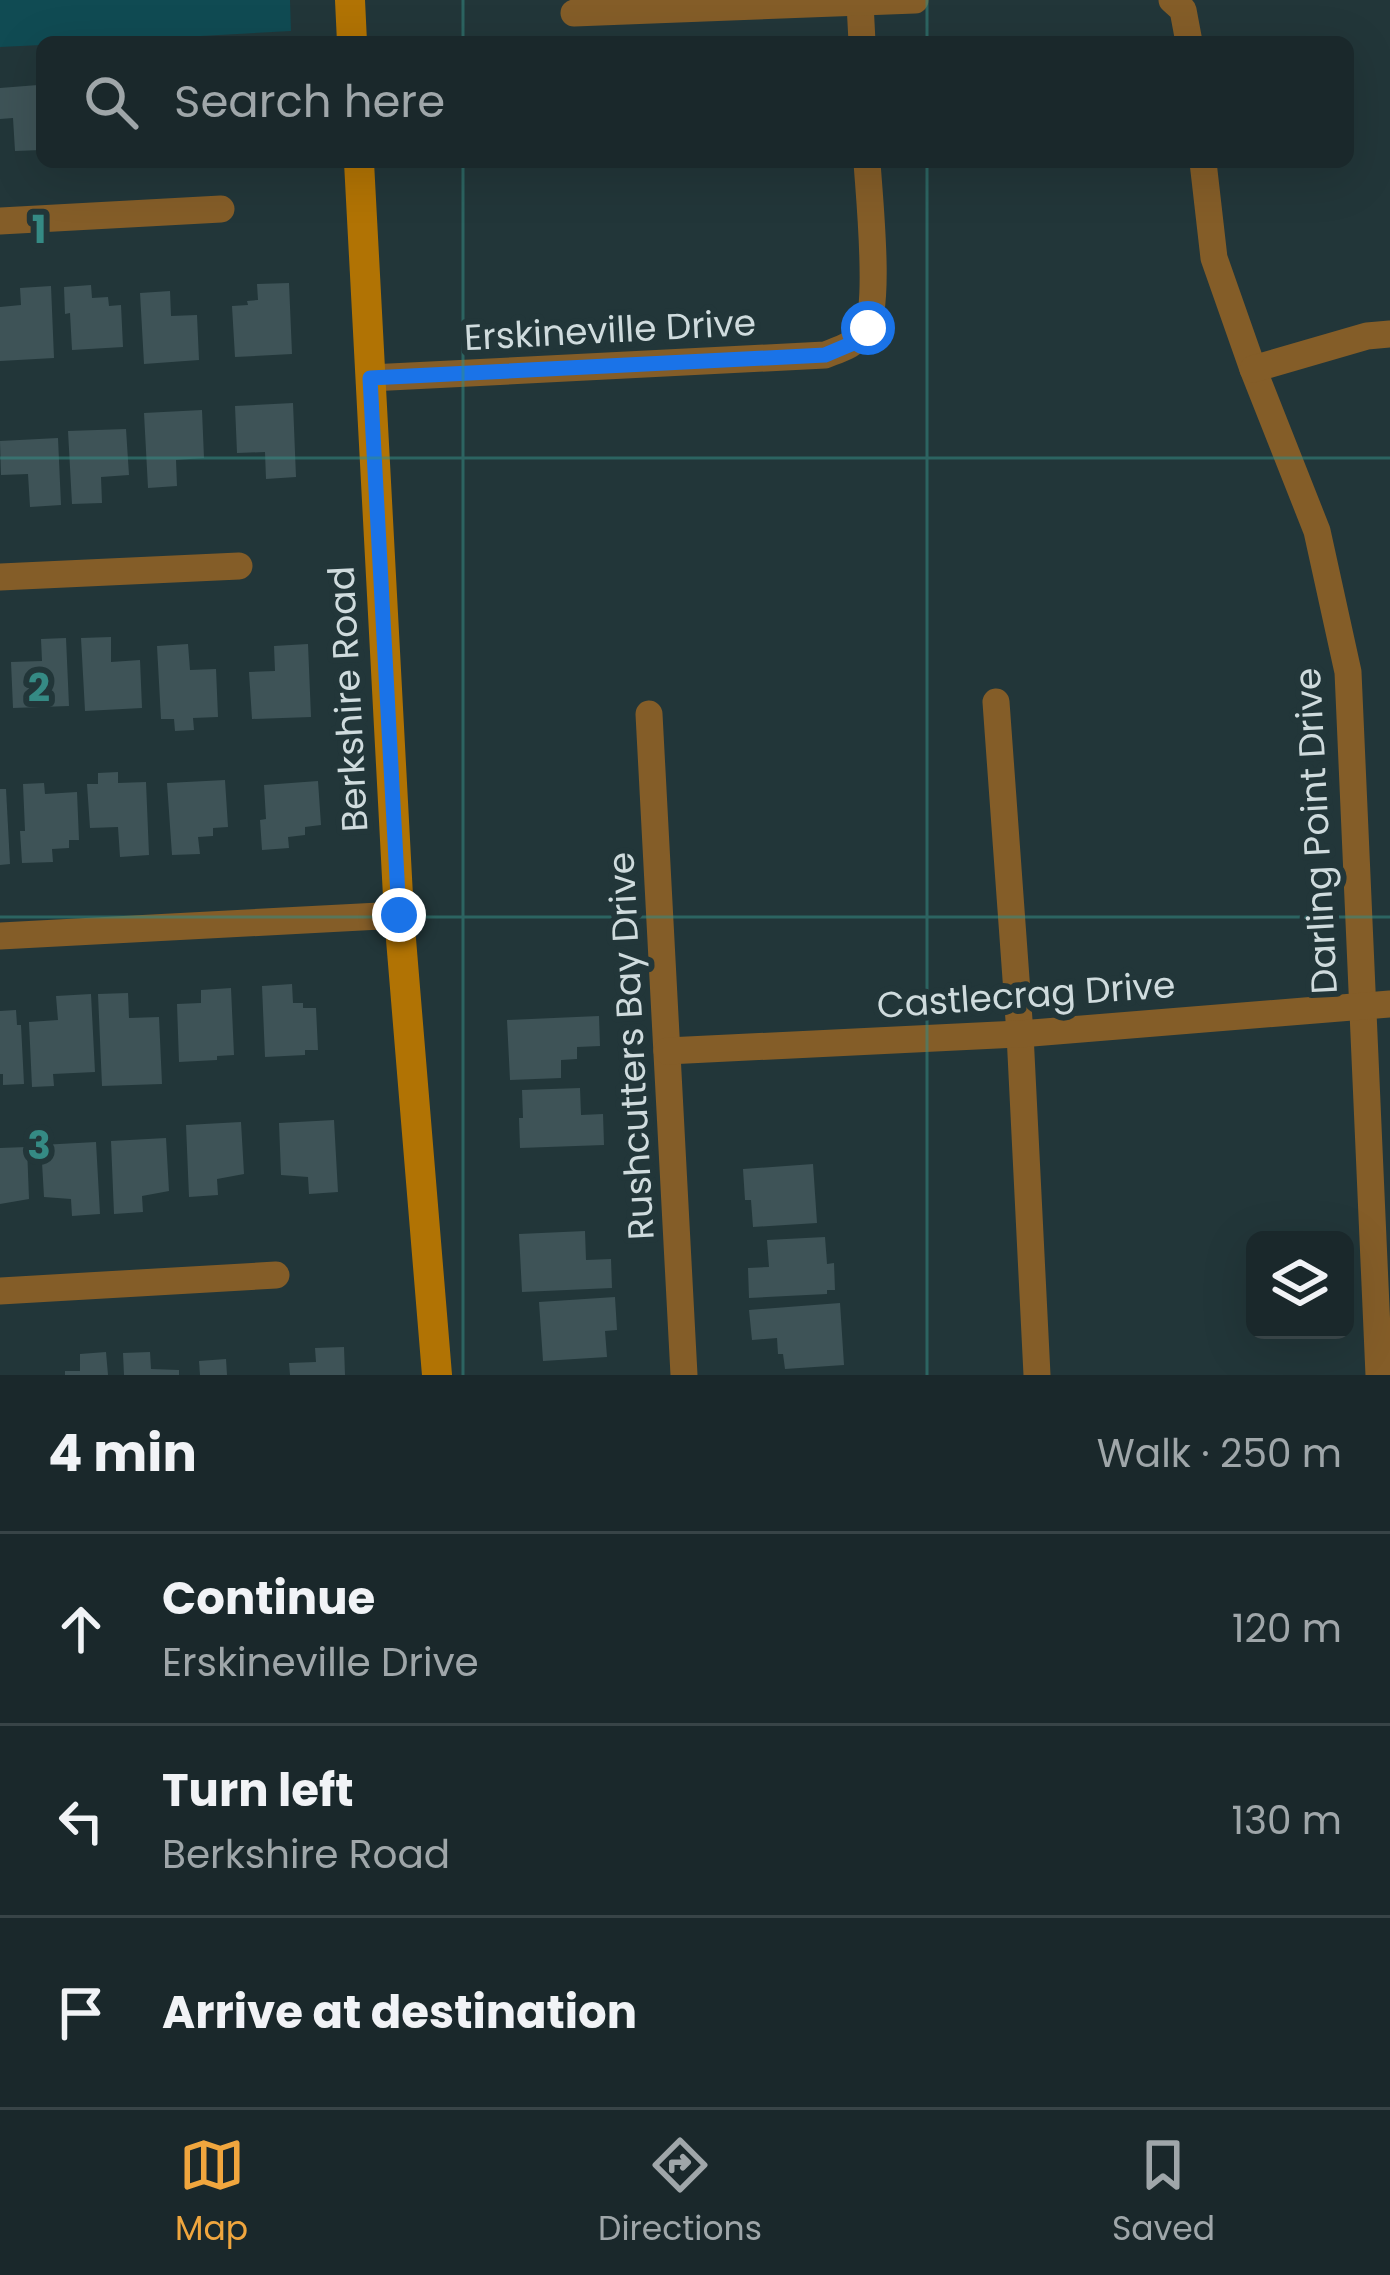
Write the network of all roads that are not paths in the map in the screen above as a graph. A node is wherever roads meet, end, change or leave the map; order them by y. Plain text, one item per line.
1 (350, 0) edge
2 (915, 0) edge
3 (860, 3) edge
4 (1178, 5) edge
5 (574, 13) dead end
6 (352, 36) edge
7 (862, 36) edge
8 (1187, 36) edge
9 (359, 168) edge
10 (867, 168) edge
11 (1204, 168) edge
12 (221, 209) dead end
13 (0, 221) edge
14 (1390, 334) edge
15 (1252, 369) junction
16 (370, 378) junction
17 (239, 566) dead end
18 (0, 578) edge
19 (996, 702) dead end
20 (649, 714) dead end
21 (399, 915) junction
22 (0, 936) edge
23 (1376, 1004) edge
24 (1020, 1034) junction
25 (667, 1051) junction
26 (276, 1275) dead end
27 (0, 1291) edge
28 (437, 1375) edge
29 (684, 1375) edge
30 (1037, 1375) edge
31 (1379, 1375) edge

1 - 6 street
2 - 3 street
3 - 5 street
3 - 7 street
4 - 8 street
9 - 16 street, Berkshire Road
10 - 16 street, Erskineville Drive
11 - 15 street, Darling Point Drive
12 - 13 street
14 - 15 street
15 - 23 street, Darling Point Drive
16 - 21 street, Berkshire Road
17 - 18 street
19 - 24 street
20 - 25 street, Rushcutters Bay Drive
21 - 22 street
21 - 28 street, Berkshire Road
23 - 24 street, Castlecrag Drive
23 - 31 street, Darling Point Drive
24 - 25 street, Castlecrag Drive
24 - 30 street
25 - 29 street, Rushcutters Bay Drive
26 - 27 street

